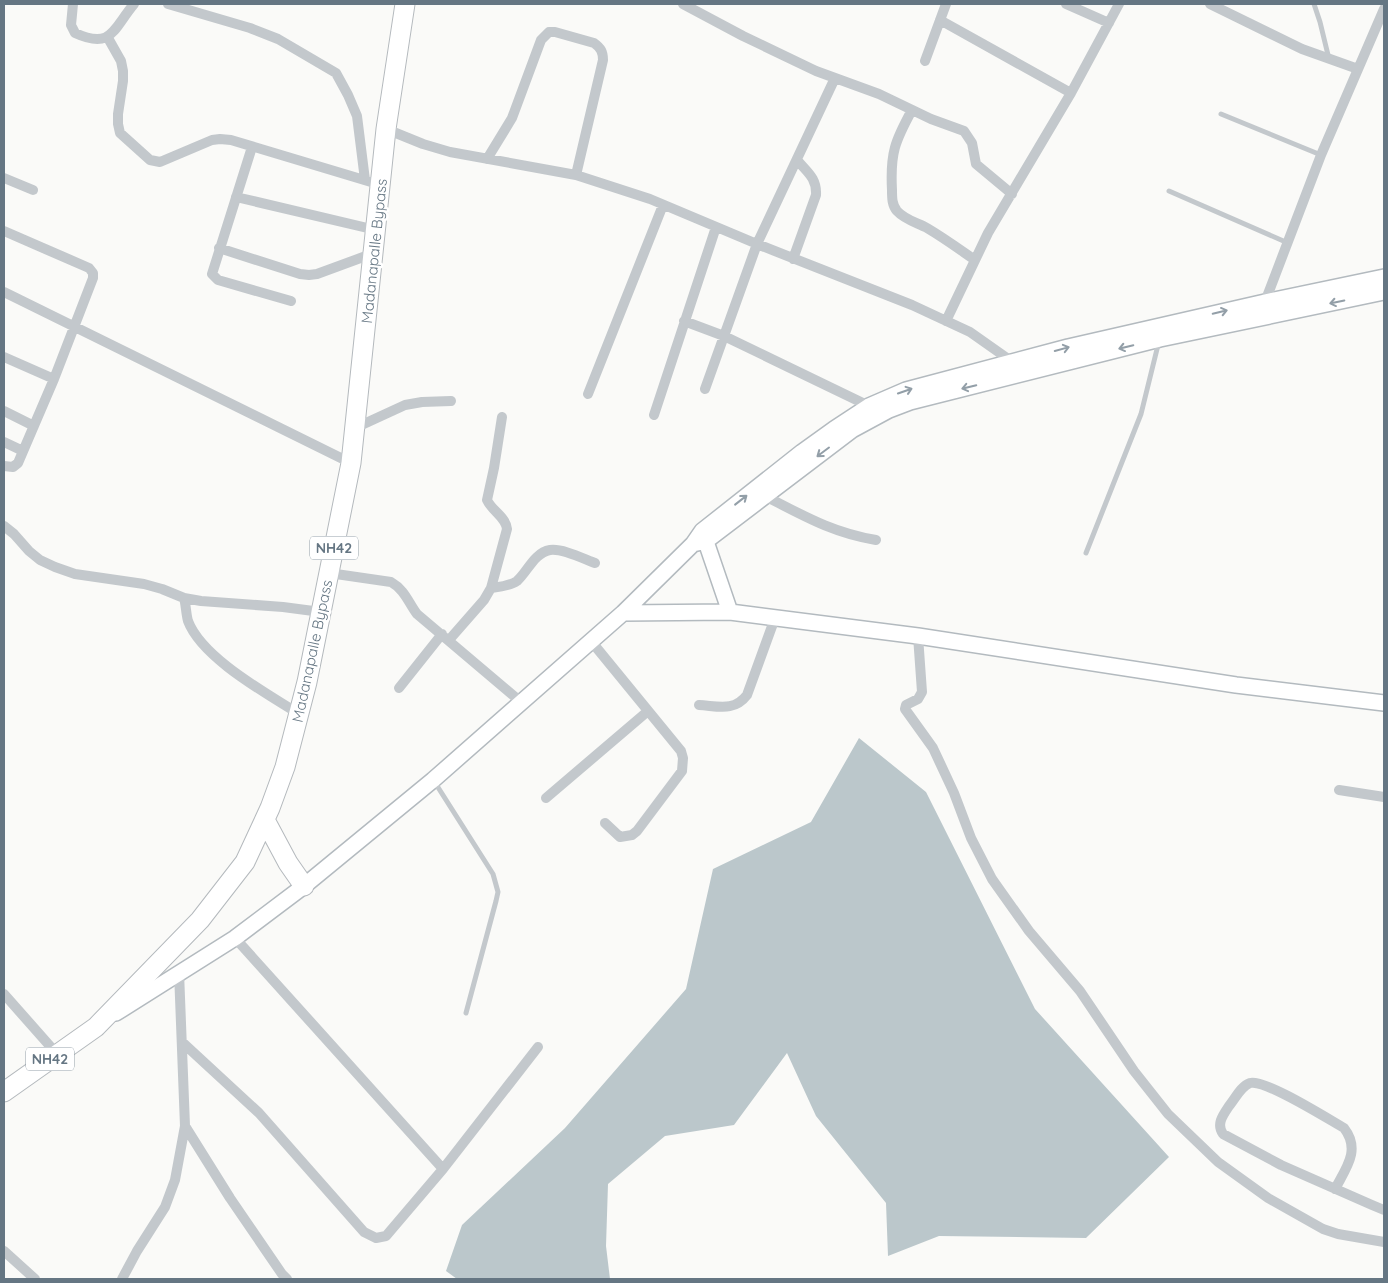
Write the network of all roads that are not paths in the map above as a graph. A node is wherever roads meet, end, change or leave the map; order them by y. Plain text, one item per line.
1 (73, 4) edge
2 (134, 4) edge
3 (168, 4) edge
4 (405, 4) edge
5 (683, 4) edge
6 (946, 4) edge
7 (1066, 4) edge
8 (1119, 4) edge
9 (1210, 4) edge
10 (1314, 4) edge
11 (1384, 9) edge
12 (940, 20) junction
13 (1109, 23) junction
14 (108, 38) junction
15 (1329, 59) junction
16 (925, 61) dead end
17 (1358, 70) junction
18 (835, 78) junction
19 (1071, 93) junction
20 (912, 110) junction
21 (1221, 114) dead end
22 (386, 129) junction
23 (252, 146) junction
24 (1321, 155) junction
25 (487, 158) junction
26 (796, 160) junction
27 (576, 176) junction
28 (4, 178) edge
29 (373, 183) junction
30 (33, 190) dead end
31 (1169, 191) dead end
32 (1012, 194) junction
33 (236, 197) junction
34 (663, 205) junction
35 (716, 227) junction
36 (376, 230) junction
37 (4, 231) edge
38 (1288, 243) junction
39 (757, 244) junction
40 (219, 248) junction
41 (374, 253) junction
42 (793, 259) junction
43 (975, 260) junction
44 (1384, 277) edge
45 (4, 292) edge
46 (1384, 292) edge
47 (290, 301) dead end
48 (1265, 302) junction
49 (1259, 319) junction
50 (684, 321) junction
51 (946, 321) junction
52 (74, 326) junction
53 (724, 336) junction
54 (1160, 339) junction
55 (4, 357) edge
56 (1014, 362) junction
57 (1028, 372) junction
58 (54, 379) junction
59 (705, 389) dead end
60 (588, 394) dead end
61 (451, 400) dead end
62 (869, 406) junction
63 (4, 411) edge
64 (654, 415) dead end
65 (502, 417) dead end
66 (34, 426) junction
67 (355, 428) junction
68 (4, 442) edge
69 (23, 451) junction
70 (351, 463) junction
71 (4, 466) edge
72 (765, 496) junction
73 (4, 526) edge
74 (700, 539) junction
75 (876, 540) dead end
76 (1086, 553) dead end
77 (595, 563) dead end
78 (329, 573) junction
79 (491, 588) junction
80 (184, 598) junction
81 (321, 612) junction
82 (730, 612) junction
83 (623, 613) junction
84 (775, 618) junction
85 (918, 636) junction
86 (445, 637) junction
87 (591, 641) junction
88 (399, 688) dead end
89 (521, 702) junction
90 (1384, 703) edge
91 (699, 705) dead end
92 (648, 711) junction
93 (299, 714) junction
94 (433, 780) junction
95 (1340, 790) dead end
96 (1384, 797) edge
97 (546, 798) dead end
98 (265, 820) junction
99 (605, 823) dead end
100 (304, 886) junction
101 (235, 938) junction
102 (179, 972) junction
103 (4, 994) edge
104 (466, 1013) dead end
105 (96, 1026) junction
106 (182, 1042) junction
107 (538, 1047) dead end
108 (57, 1054) junction
109 (4, 1092) edge
110 (185, 1126) junction
111 (443, 1170) junction
112 (1335, 1189) junction
113 (1384, 1210) edge
114 (1384, 1242) edge
115 (4, 1250) edge
116 (35, 1279) edge
117 (122, 1279) edge
118 (287, 1279) edge

1 - 14 street
2 - 14 street
3 - 29 street
4 - 22 highway, Madanapalle Bypass / NH42
5 - 18 street
6 - 12 street
7 - 13 street
8 - 13 street
9 - 15 street
10 - 15 lane
11 - 17 street
12 - 16 street
12 - 19 street
13 - 19 street
14 - 23 street
15 - 17 street
17 - 24 street
18 - 20 street
18 - 26 street
19 - 32 street
20 - 32 street
20 - 43 street
21 - 24 lane
22 - 25 street
22 - 29 highway, Madanapalle Bypass / NH42
23 - 29 street
23 - 33 street
24 - 38 street
25 - 27 street
25 - 27 street
26 - 39 street
26 - 42 street
27 - 34 street
28 - 30 street
29 - 36 highway, Madanapalle Bypass / NH42
31 - 38 lane
32 - 43 street
33 - 36 street
33 - 40 street
34 - 35 street
34 - 60 street
35 - 39 street
35 - 50 street
36 - 41 highway, Madanapalle Bypass / NH42
37 - 52 street
38 - 48 street
39 - 42 street
39 - 53 street
40 - 41 street
40 - 47 street
41 - 67 highway, Madanapalle Bypass / NH42
42 - 51 street
43 - 51 street
44 - 48 street
45 - 52 street
46 -> 49 street
48 - 49 street
56 -> 48 street
49 - 54 street
50 - 53 street
50 - 64 street
51 - 56 street
52 - 58 street
52 - 70 street
53 - 59 street
53 - 62 street
54 -> 57 street
54 - 76 lane
55 - 58 street
56 - 57 street
62 -> 56 street
57 -> 72 street
58 - 66 street
61 - 67 street
74 -> 62 street
63 - 66 street
65 - 79 street
66 - 69 street
67 - 70 highway, Madanapalle Bypass / NH42
68 - 69 street
69 - 71 street
70 - 78 highway, Madanapalle Bypass / NH42
72 - 74 street
72 - 75 street
73 - 80 street
74 - 82 street
74 - 83 street
77 - 79 street
78 - 81 highway, Madanapalle Bypass / NH42
78 - 86 street
79 - 86 street
80 - 81 street
80 - 93 street
81 - 93 highway, Madanapalle Bypass / NH42
82 - 83 street
82 - 84 street
83 - 87 street
84 - 85 street
84 - 91 street
85 - 90 street
85 - 114 street
86 - 88 street
86 - 89 street
87 - 89 street
87 - 92 street
89 - 94 street
92 - 97 street
92 - 99 street
93 - 98 highway, Madanapalle Bypass / NH42
94 - 100 street
94 - 104 lane
95 - 96 street
98 - 100 highway
98 - 105 highway, Madanapalle Bypass / NH42
100 - 101 street
101 - 102 street
101 - 111 street
102 - 105 street
102 - 106 street
103 - 108 street
105 - 108 highway, NH42
106 - 110 street
106 - 111 street
107 - 111 street
108 - 109 highway, NH42
110 - 117 street
110 - 118 street
112 - 112 street
112 - 113 street
115 - 116 street

